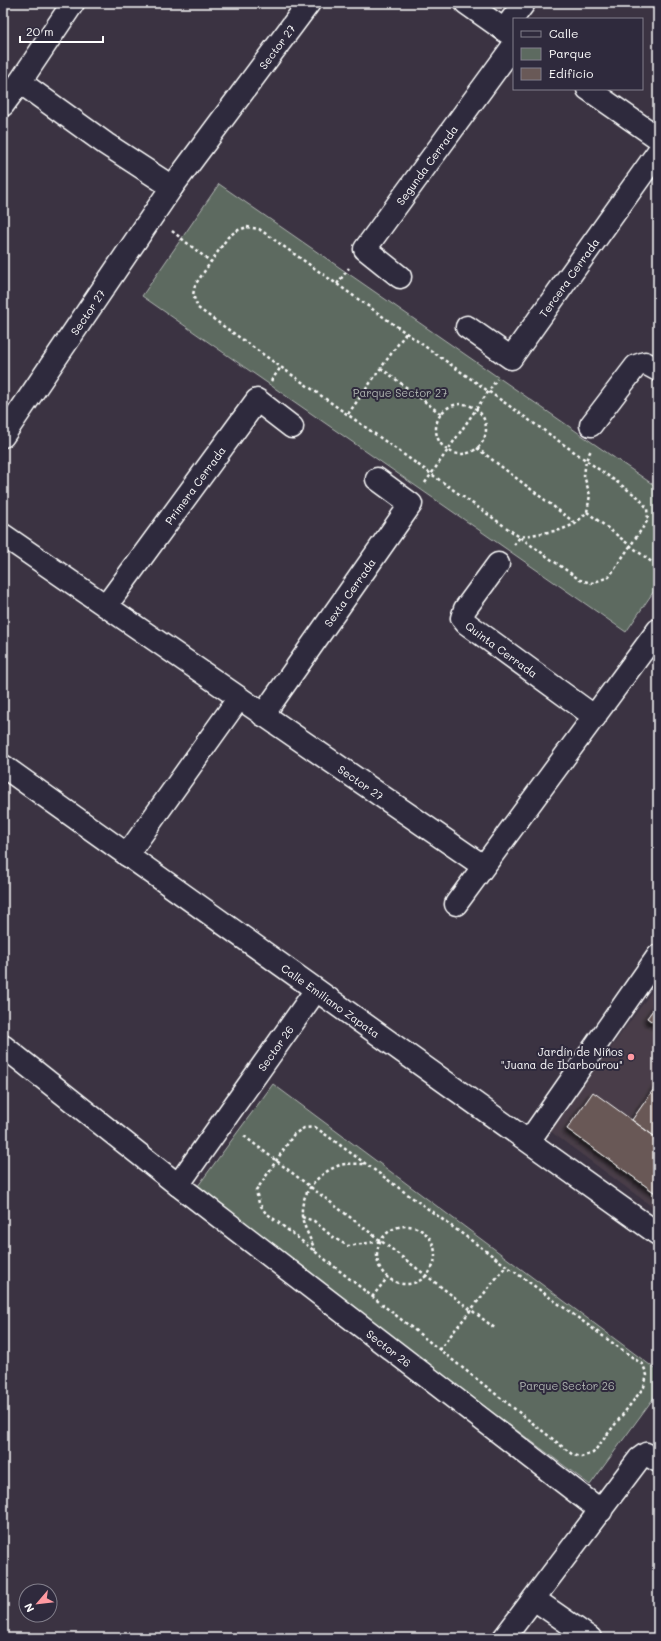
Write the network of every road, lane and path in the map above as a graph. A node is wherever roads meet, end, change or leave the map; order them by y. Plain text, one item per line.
1 (73, 3) edge
2 (309, 3) edge
3 (466, 3) edge
4 (524, 3) edge
5 (518, 18) edge
6 (511, 37) edge
7 (20, 82) junction
8 (589, 90) edge
9 (3, 105) edge
10 (658, 138) edge
11 (658, 152) edge
12 (172, 187) junction
13 (153, 217) junction
14 (211, 262) junction
15 (400, 277) dead end
16 (467, 327) dead end
17 (406, 333) junction
18 (511, 358) junction
19 (381, 368) junction
20 (658, 370) edge
21 (488, 391) junction
22 (476, 410) junction
23 (348, 414) junction
24 (441, 414) junction
25 (591, 425) joint
26 (292, 427) dead end
27 (3, 436) edge
28 (478, 448) junction
29 (448, 450) junction
30 (586, 460) junction
31 (431, 474) junction
32 (378, 479) dead end
33 (410, 504) junction
34 (588, 512) junction
35 (575, 524) junction
36 (3, 535) edge
37 (520, 537) junction
38 (630, 545) junction
39 (498, 564) joint
40 (658, 567) edge
41 (106, 606) junction
42 (658, 630) edge
43 (239, 698) junction
44 (263, 715) junction
45 (595, 717) junction
46 (3, 766) edge
47 (127, 855) junction
48 (483, 866) junction
49 (456, 904) dead end
50 (658, 956) edge
51 (316, 990) junction
52 (3, 1046) edge
53 (223, 1121) junction
54 (529, 1141) junction
55 (276, 1161) junction
56 (365, 1164) junction
57 (178, 1184) junction
58 (310, 1187) junction
59 (302, 1217) junction
60 (658, 1234) edge
61 (381, 1241) junction
62 (316, 1252) junction
63 (506, 1266) junction
64 (426, 1275) junction
65 (388, 1277) junction
66 (372, 1297) junction
67 (471, 1310) junction
68 (354, 1320) junction
69 (496, 1329) dead end
70 (439, 1350) junction
71 (652, 1458) edge
72 (601, 1511) junction
73 (534, 1599) junction
74 (504, 1638) edge
75 (590, 1638) edge

1 - 7 street
2 - 12 street, Sector 27
3 - 6 street
4 - 5 street
6 - 15 street, Segunda Cerrada
7 - 9 street
7 - 12 street
8 - 10 street
11 - 18 street, Tercera Cerrada
12 - 13 street, Sector 27
13 - 14 path
13 - 27 street, Sector 27
14 - 17 path
14 - 23 path
16 - 18 street
17 - 19 path
17 - 21 path
18 - 21 path
19 - 23 path
19 - 24 path
20 - 25 street
21 - 22 path
21 - 30 path
22 - 24 path
22 - 28 path
22 - 29 path
23 - 31 path
24 - 29 path
25 - 30 path
26 - 41 street, Primera Cerrada
28 - 29 path
28 - 35 path
29 - 31 path
30 - 34 path
30 - 38 path
31 - 33 path
31 - 37 path
32 - 33 street
33 - 44 street, Sexta Cerrada
34 - 35 path
34 - 38 path
35 - 37 path
36 - 41 street, Sector 27
37 - 38 path
37 - 39 path
38 - 40 path
39 - 45 street, Quinta Cerrada
41 - 43 street, Sector 27
42 - 45 street
43 - 44 street, Sector 27
43 - 47 street
44 - 48 street, Sector 27
45 - 48 street
46 - 47 street, Calle Emiliano Zapata
47 - 51 street, Calle Emiliano Zapata
48 - 49 street
50 - 54 street
51 - 53 street, Sector 26
51 - 54 street, Calle Emiliano Zapata
52 - 57 street, Sector 26
53 - 55 path
53 - 57 street, Sector 26
54 - 60 street, Calle Emiliano Zapata
55 - 56 path
55 - 58 path
55 - 62 path
56 - 58 path
56 - 63 path
57 - 68 street, Sector 26
58 - 59 path
58 - 61 path
59 - 61 path
59 - 62 path
61 - 64 path
61 - 64 path
61 - 65 path
62 - 66 path
63 - 67 path
63 - 70 path
64 - 65 path
64 - 67 path
65 - 66 path
66 - 68 path
66 - 70 path
67 - 69 path
67 - 70 path
68 - 72 street, Sector 26
71 - 72 street
72 - 73 street
73 - 74 street
73 - 75 street

